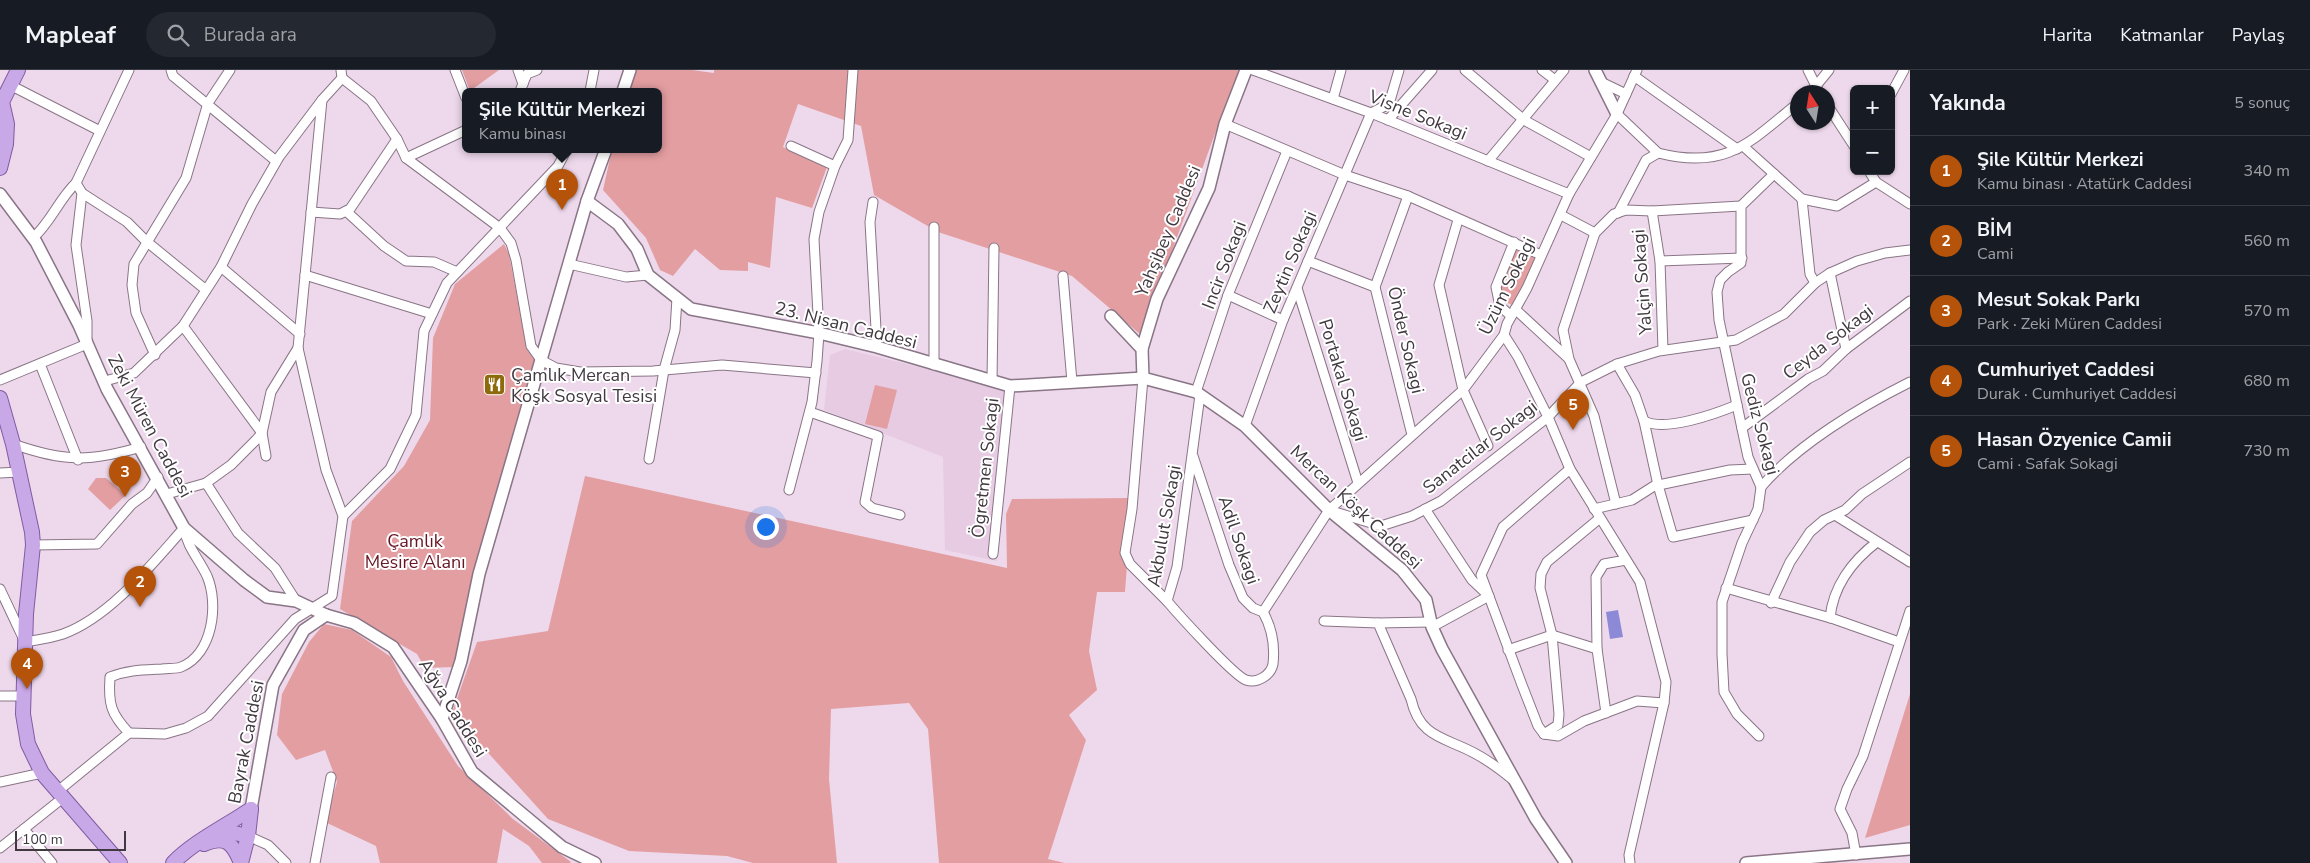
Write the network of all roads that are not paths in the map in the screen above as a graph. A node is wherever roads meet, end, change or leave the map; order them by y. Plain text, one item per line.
1 (18, 70) edge
2 (129, 70) edge
3 (171, 70) edge
4 (230, 70) edge
5 (455, 70) edge
6 (518, 70) edge
7 (537, 70) edge
8 (594, 70) edge
9 (630, 70) edge
10 (853, 70) edge
11 (1246, 70) edge
12 (1253, 70) edge
13 (1341, 70) edge
14 (1399, 70) edge
15 (1432, 70) edge
16 (1465, 70) edge
17 (1542, 70) edge
18 (1564, 70) edge
19 (1808, 70) edge
20 (1829, 70) edge
21 (1904, 70) edge
22 (1635, 73) edge
23 (342, 74) edge
24 (1599, 75) edge
25 (1555, 80) junction
26 (10, 85) junction
27 (1813, 85) edge
28 (1819, 85) edge
29 (1895, 87) edge
30 (462, 88) edge
31 (522, 88) edge
32 (591, 88) edge
33 (625, 88) edge
34 (1626, 94) junction
35 (1333, 99) junction
36 (322, 100) junction
37 (208, 103) junction
38 (1790, 109) edge
39 (1371, 113) junction
40 (1618, 114) junction
41 (1835, 117) edge
42 (1388, 120) junction
43 (1524, 120) junction
44 (1225, 124) junction
45 (100, 131) junction
46 (462, 132) edge
47 (397, 139) junction
48 (1850, 140) edge
49 (791, 146) dead end
50 (1740, 147) junction
51 (1287, 150) junction
52 (565, 153) edge
53 (605, 153) edge
54 (1658, 153) junction
55 (1591, 157) junction
56 (406, 158) junction
57 (276, 161) junction
58 (1488, 161) junction
59 (835, 166) junction
60 (0, 168) edge
61 (1774, 174) junction
62 (1345, 175) junction
63 (1872, 175) edge
64 (1876, 182) junction
65 (76, 183) junction
66 (82, 193) junction
67 (0, 194) edge
68 (1569, 194) junction
69 (1408, 196) junction
70 (1802, 199) junction
71 (587, 201) junction
72 (873, 202) dead end
73 (1910, 203) edge
74 (1741, 206) junction
75 (346, 211) junction
76 (1652, 211) junction
77 (311, 212) junction
78 (1618, 213) junction
79 (1561, 215) junction
80 (1458, 220) junction
81 (934, 227) dead end
82 (500, 228) junction
83 (1595, 233) junction
84 (33, 238) junction
85 (146, 241) junction
86 (1514, 242) junction
87 (994, 248) dead end
88 (1910, 250) edge
89 (1540, 255) junction
90 (1742, 258) junction
91 (1308, 261) junction
92 (1660, 261) junction
93 (569, 264) junction
94 (221, 267) junction
95 (457, 272) junction
96 (1830, 273) junction
97 (305, 275) junction
98 (648, 275) junction
99 (1062, 276) dead end
100 (1816, 283) junction
101 (1375, 287) junction
102 (1297, 288) junction
103 (206, 290) junction
104 (1228, 295) junction
105 (677, 298) junction
106 (1910, 301) edge
107 (1513, 312) junction
108 (432, 314) junction
109 (1111, 316) dead end
110 (1283, 320) junction
111 (183, 326) junction
112 (819, 333) junction
113 (300, 334) junction
114 (1504, 335) junction
115 (1723, 342) junction
116 (87, 344) junction
117 (877, 347) junction
118 (298, 348) junction
119 (1846, 349) junction
120 (1142, 350) junction
121 (1663, 350) junction
122 (155, 355) junction
123 (1569, 359) junction
124 (541, 360) junction
125 (40, 364) junction
126 (1617, 364) junction
127 (934, 365) junction
128 (664, 370) junction
129 (816, 373) junction
130 (1143, 378) junction
131 (0, 380) edge
132 (105, 381) junction
133 (992, 381) junction
134 (1072, 382) junction
135 (1581, 382) junction
136 (1910, 382) edge
137 (1010, 386) junction
138 (1463, 390) junction
139 (1198, 394) junction
140 (0, 398) edge
141 (1737, 405) junction
142 (810, 412) junction
143 (1548, 417) junction
144 (1644, 422) junction
145 (1246, 426) junction
146 (1742, 428) junction
147 (262, 433) junction
148 (1412, 435) junction
149 (13, 444) junction
150 (1488, 446) dead end
151 (142, 447) junction
152 (266, 456) dead end
153 (1193, 456) junction
154 (649, 459) dead end
155 (78, 460) junction
156 (1910, 462) edge
157 (1570, 469) junction
158 (1753, 469) junction
159 (19, 472) junction
160 (0, 473) edge
161 (158, 477) junction
162 (206, 483) junction
163 (1358, 483) junction
164 (1658, 485) junction
165 (1761, 487) junction
166 (789, 490) dead end
167 (167, 494) junction
168 (1616, 504) junction
169 (1425, 509) junction
170 (1594, 509) junction
171 (1329, 510) junction
172 (900, 515) dead end
173 (1835, 515) junction
174 (343, 516) junction
175 (1600, 518) junction
176 (1753, 520) junction
177 (184, 528) junction
178 (1877, 542) junction
179 (33, 545) junction
180 (993, 554) dead end
181 (1626, 560) junction
182 (1910, 562) edge
183 (1726, 588) junction
184 (0, 589) edge
185 (1488, 596) junction
186 (296, 601) junction
187 (1167, 601) junction
188 (1771, 603) junction
189 (310, 608) junction
190 (1910, 611) edge
191 (1263, 612) junction
192 (326, 615) junction
193 (1830, 618) junction
194 (1324, 621) dead end
195 (1378, 623) junction
196 (1432, 624) junction
197 (1552, 636) junction
198 (25, 642) junction
199 (1899, 642) junction
200 (1597, 648) junction
201 (1508, 650) junction
202 (1256, 681) joint
203 (0, 696) edge
204 (24, 696) junction
205 (1664, 703) junction
206 (1606, 713) junction
207 (442, 719) junction
208 (129, 733) junction
209 (1544, 734) junction
210 (1758, 736) dead end
211 (42, 773) junction
212 (331, 777) dead end
213 (0, 782) edge
214 (1516, 782) junction
215 (61, 794) junction
216 (252, 809) junction
217 (24, 829) junction
218 (213, 835) junction
219 (248, 836) junction
220 (0, 848) edge
221 (1910, 849) edge
222 (1856, 855) junction
223 (1769, 862) edge
224 (52, 863) edge
225 (120, 863) edge
226 (173, 863) edge
227 (183, 863) edge
228 (241, 863) edge
229 (286, 863) edge
230 (315, 863) edge
231 (595, 863) edge
232 (1566, 863) edge
233 (1630, 863) edge
234 (1746, 863) edge

1 - 26 main road
2 - 45 street
3 - 37 street
4 - 37 street
5 - 30 street
6 - 31 street
7 - 31 street
8 - 32 street
9 - 33 street
10 - 59 street
11 - 44 street, Yahşibey Caddesi
12 - 35 street, Visne Sokagi
13 - 35 street
14 - 39 street
15 - 42 street
16 - 43 street
17 - 25 street
18 - 25 street
19 - 27 street
20 - 28 street
21 - 29 street
22 - 34 street, Üzüm Sokagi
22 - 50 street
23 - 36 street
23 - 47 street
24 - 34 street
24 - 40 street
25 - 43 street
26 - 45 street
26 - 60 main road
34 - 40 street, Üzüm Sokagi
35 - 39 street, Visne Sokagi
36 - 57 street
36 - 77 street
37 - 57 street
37 - 85 street
38 - 50 street
39 - 42 street, Visne Sokagi
39 - 62 street, Zeytin Sokagi
40 - 54 street
40 - 55 street, Üzüm Sokagi
41 - 48 street
42 - 58 street, Visne Sokagi
43 - 55 street
43 - 58 street
44 - 51 street
44 - 120 street, Yahşibey Caddesi
45 - 65 street
46 - 56 street
47 - 56 street
47 - 75 street
49 - 59 street
50 - 54 street
50 - 61 street
51 - 62 street
51 - 104 street, Incir Sokagi
52 - 82 street
53 - 71 street
54 - 78 street
55 - 68 street, Üzüm Sokagi
56 - 82 street
57 - 94 street
58 - 68 street, Visne Sokagi
59 - 112 street
61 - 70 street
61 - 74 street
62 - 69 street
62 - 91 street, Zeytin Sokagi
63 - 64 street
64 - 70 street
64 - 73 street
65 - 66 street
65 - 84 street
66 - 85 street
66 - 116 street
67 - 84 street, Zeki Müren Caddesi
68 - 79 street, Üzüm Sokagi
69 - 80 street
69 - 101 street, Önder Sokagi
70 - 100 street
71 - 93 street
71 - 98 street, 23. Nisan Caddesi
72 - 117 street
74 - 76 street, Yalçin Sokagi
74 - 90 street
75 - 77 street
75 - 95 street
76 - 78 street
76 - 92 street, Yalçin Sokagi
77 - 97 street
78 - 83 street
79 - 83 street
79 - 89 street, Üzüm Sokagi
80 - 86 street
80 - 138 street
81 - 127 street
82 - 95 street
82 - 124 street
83 - 123 street
84 - 116 street, Zeki Müren Caddesi
85 - 103 street
85 - 122 street
86 - 89 street
86 - 107 street
87 - 133 street
88 - 96 street, Sanatcilar Sokagi
89 - 107 street, Üzüm Sokagi
90 - 92 street
90 - 115 street, Gediz Sokagi
91 - 101 street
91 - 102 street, Zeytin Sokagi
92 - 121 street, Yalçin Sokagi
93 - 98 street
93 - 124 street
94 - 103 street
94 - 113 street
95 - 108 street
96 - 100 street, Sanatcilar Sokagi
96 - 119 street
97 - 108 street
97 - 113 street
98 - 105 street, 23. Nisan Caddesi
99 - 134 street
100 - 115 street, Sanatcilar Sokagi
101 - 148 street, Önder Sokagi
102 - 110 street, Zeytin Sokagi
102 - 163 street, Portakal Sokagi
103 - 111 street
104 - 110 street
104 - 139 street, Incir Sokagi
105 - 112 street, 23. Nisan Caddesi
105 - 128 street
106 - 119 street, Ceyda Sokagi
107 - 114 street, Üzüm Sokagi
107 - 123 street
108 - 174 street
109 - 120 street
110 - 145 street, Zeytin Sokagi
111 - 122 street
111 - 147 street
112 - 117 street, 23. Nisan Caddesi
112 - 129 street
113 - 118 street
114 - 138 street, Üzüm Sokagi
114 - 143 street
115 - 121 street, Sanatcilar Sokagi
115 - 141 street, Gediz Sokagi
116 - 125 street
116 - 132 street, Zeki Müren Caddesi
117 - 127 street, 23. Nisan Caddesi
118 - 147 street
118 - 174 street
119 - 146 street, Ceyda Sokagi
120 - 130 street
121 - 126 street, Sanatcilar Sokagi
122 - 132 street
123 - 135 street
124 - 128 street
124 - 207 street
125 - 131 street
125 - 155 street
126 - 135 street, Sanatcilar Sokagi
126 - 144 street
127 - 133 street, 23. Nisan Caddesi
128 - 129 street
128 - 154 street
129 - 142 street
130 - 134 street, 23. Nisan Caddesi
130 - 139 street, Mercan Köşk Caddesi
130 - 187 street
132 - 151 street, Zeki Müren Caddesi
133 - 137 street, 23. Nisan Caddesi
134 - 137 street, 23. Nisan Caddesi
135 - 143 street, Sanatcilar Sokagi
135 - 168 street
136 - 165 street
137 - 180 street, Ögretmen Sokagi
138 - 148 street, Üzüm Sokagi
138 - 150 street
139 - 145 street, Mercan Köşk Caddesi
139 - 153 street, Akbulut Sokagi
140 - 149 main road
141 - 144 street
141 - 146 street, Gediz Sokagi
142 - 166 street
142 - 172 street
143 - 157 street
143 - 169 street, Sanatcilar Sokagi
144 - 164 street
145 - 171 street, Mercan Köşk Caddesi
146 - 158 street, Gediz Sokagi
147 - 152 street
147 - 162 street
148 - 163 street, Üzüm Sokagi
149 - 155 street
149 - 159 main road
151 - 155 street
151 - 161 street, Zeki Müren Caddesi
153 - 187 street, Akbulut Sokagi
153 - 191 street, Adil Sokagi
156 - 173 street
157 - 170 street
157 - 185 street
158 - 164 street
158 - 165 street, Gediz Sokagi
159 - 160 street
159 - 179 main road
161 - 167 street, Zeki Müren Caddesi
161 - 179 street
162 - 167 street
162 - 186 street
163 - 171 street, Üzüm Sokagi
164 - 168 street
164 - 176 street
165 - 176 street, Gediz Sokagi
167 - 177 street, Zeki Müren Caddesi
168 - 170 street
169 - 171 street, Sanatcilar Sokagi
169 - 185 street
170 - 175 street
171 - 191 street, Üzüm Sokagi
171 - 196 street, Mercan Köşk Caddesi
173 - 178 street
173 - 188 street
174 - 189 street
175 - 181 street
175 - 197 street
176 - 183 street, Gediz Sokagi
177 - 186 street, Zeki Müren Caddesi
177 - 198 street
177 - 208 street
178 - 182 street
178 - 193 street
179 - 198 main road
181 - 200 street
181 - 205 street
183 - 188 street
183 - 210 street, Gediz Sokagi
184 - 198 street
185 - 196 street
185 - 201 street
186 - 189 street, Zeki Müren Caddesi
187 - 202 street, Akbulut Sokagi
188 - 193 street
189 - 192 street, Zeki Müren Caddesi
189 - 208 street
190 - 199 street
191 - 202 street, Adil Sokagi
192 - 207 street, Ağva Caddesi
192 - 216 street, Bayrak Caddesi
193 - 199 street
194 - 195 street
195 - 196 street
195 - 214 street
196 - 214 street, Mercan Köşk Caddesi
197 - 200 street
197 - 201 street
197 - 209 street
198 - 204 main road
199 - 222 street
200 - 206 street
201 - 209 street
203 - 204 street
204 - 211 main road
205 - 206 street
205 - 233 street
206 - 209 street
207 - 231 street, Ağva Caddesi
208 - 215 street
211 - 213 street
211 - 215 main road
212 - 230 street
214 - 232 street, Mercan Köşk Caddesi
215 - 217 street
215 - 225 main road
216 - 218 main road
216 - 219 main road, Bayrak Caddesi
217 - 220 street
217 - 224 street
218 - 219 main road
218 - 226 main road
219 - 228 main road, Bayrak Caddesi
219 - 229 street
221 - 222 street
222 - 223 street
223 - 234 street
227 - 228 main road

